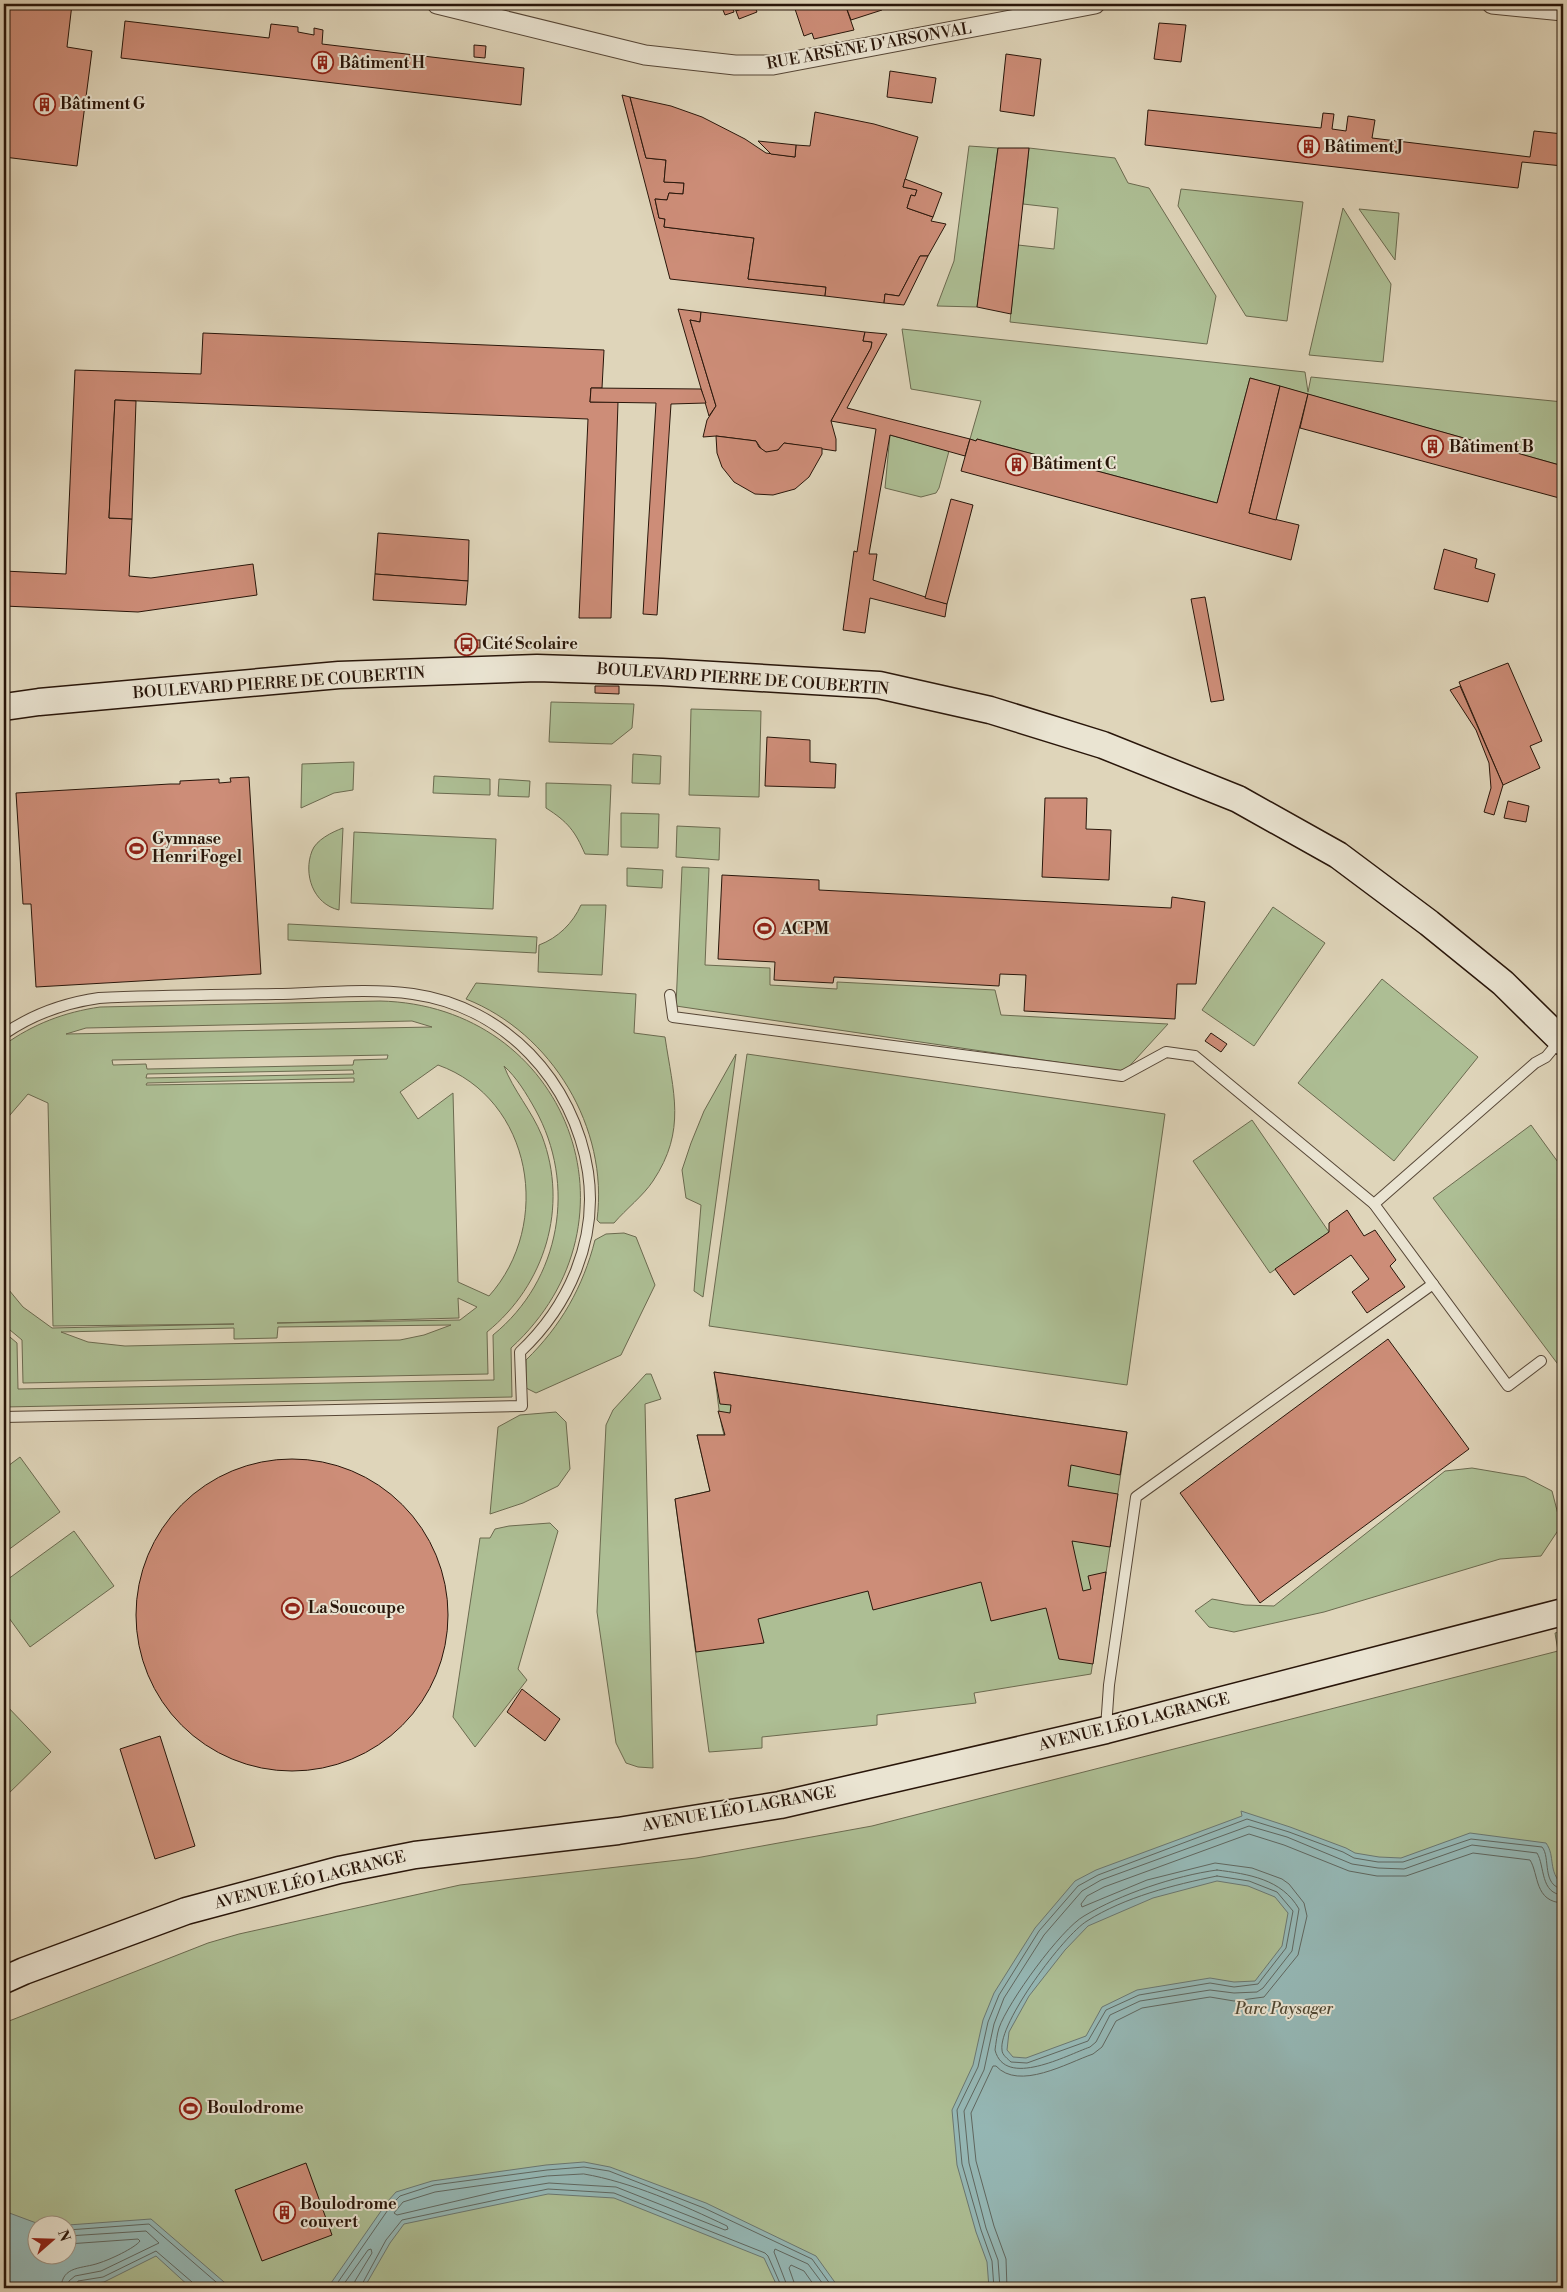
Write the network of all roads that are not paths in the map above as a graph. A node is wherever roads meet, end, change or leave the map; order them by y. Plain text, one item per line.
1 (445, 4) edge
2 (1095, 4) edge
3 (1492, 4) edge
4 (1563, 11) edge
5 (4, 707) edge
6 (670, 995) dead end
7 (4, 1034) edge
8 (1562, 1040) edge
9 (1374, 1204) junction
10 (1433, 1284) junction
11 (1541, 1361) dead end
12 (4, 1416) edge
13 (1563, 1612) edge
14 (1106, 1730) junction
15 (4, 1980) edge

1 - 2 street, RUE ARSÈNE D'ARSONVAL
3 - 4 street
5 - 8 street, BOULEVARD PIERRE DE COUBERTIN
6 - 9 lane
7 - 12 lane
8 - 9 lane
9 - 10 lane
10 - 11 lane
10 - 14 lane
13 - 14 street, AVENUE LÉO LAGRANGE
14 - 15 street, AVENUE LÉO LAGRANGE

